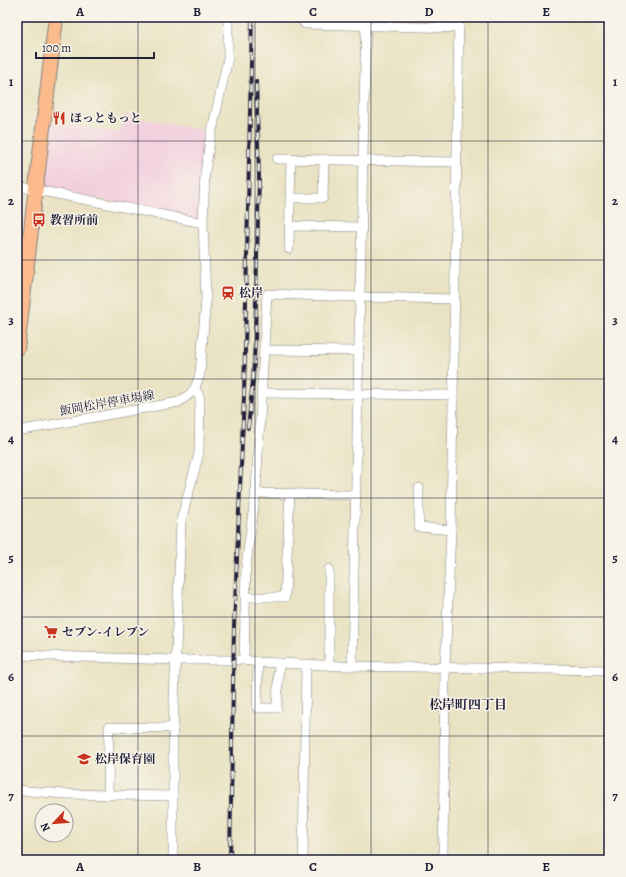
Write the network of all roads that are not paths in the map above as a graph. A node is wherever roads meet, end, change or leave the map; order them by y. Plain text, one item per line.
1 (56, 17) edge
2 (228, 17) edge
3 (300, 17) edge
4 (459, 17) edge
5 (366, 21) edge
6 (459, 28) junction
7 (277, 159) dead end
8 (291, 159) junction
9 (324, 159) junction
10 (364, 160) junction
11 (456, 162) junction
12 (17, 186) edge
13 (36, 190) junction
14 (290, 198) junction
15 (204, 223) junction
16 (289, 226) junction
17 (362, 227) junction
18 (289, 249) dead end
19 (361, 297) junction
20 (454, 299) junction
21 (17, 349) edge
22 (264, 350) junction
23 (359, 351) junction
24 (195, 388) junction
25 (261, 393) junction
26 (358, 394) junction
27 (453, 395) junction
28 (17, 432) edge
29 (419, 488) dead end
30 (256, 493) junction
31 (290, 494) junction
32 (356, 495) junction
33 (451, 530) junction
34 (329, 570) dead end
35 (246, 597) junction
36 (17, 655) edge
37 (175, 660) junction
38 (244, 660) junction
39 (258, 662) junction
40 (279, 662) junction
41 (306, 664) junction
42 (329, 665) junction
43 (352, 666) junction
44 (445, 668) junction
45 (609, 670) edge
46 (173, 728) junction
47 (17, 790) edge
48 (108, 795) junction
49 (173, 796) junction
50 (173, 860) edge
51 (303, 860) edge
52 (443, 860) edge

1 - 13 highway
2 - 15 street
3 - 5 street
4 - 6 street
5 - 6 street
5 - 10 street
6 - 11 street
7 - 8 street
8 - 9 street
8 - 14 street
9 - 10 street
9 - 14 street
10 - 11 street
10 - 17 street
11 - 20 street
12 - 13 street
13 - 15 street
13 - 21 highway
14 - 16 street
15 - 24 street
16 - 17 street
16 - 18 street
17 - 19 street
19 - 20 street
19 - 22 street
19 - 23 street
20 - 27 street
22 - 23 street
22 - 25 street
23 - 26 street
24 - 28 street, 飯岡松岸停車場線
24 - 37 street
25 - 26 street
25 - 30 street
26 - 27 street
26 - 32 street
27 - 33 street
29 - 33 street
30 - 31 street
30 - 35 street
31 - 32 street
31 - 35 street
32 - 43 street
33 - 44 street
34 - 42 street
35 - 38 street
36 - 37 street
37 - 38 street
37 - 46 street
38 - 39 street
39 - 40 street
39 - 40 street
40 - 41 street
41 - 42 street
41 - 51 street
42 - 43 street
43 - 44 street
44 - 45 street
44 - 52 street
46 - 48 street
46 - 49 street
47 - 48 street
48 - 49 street
49 - 50 street

